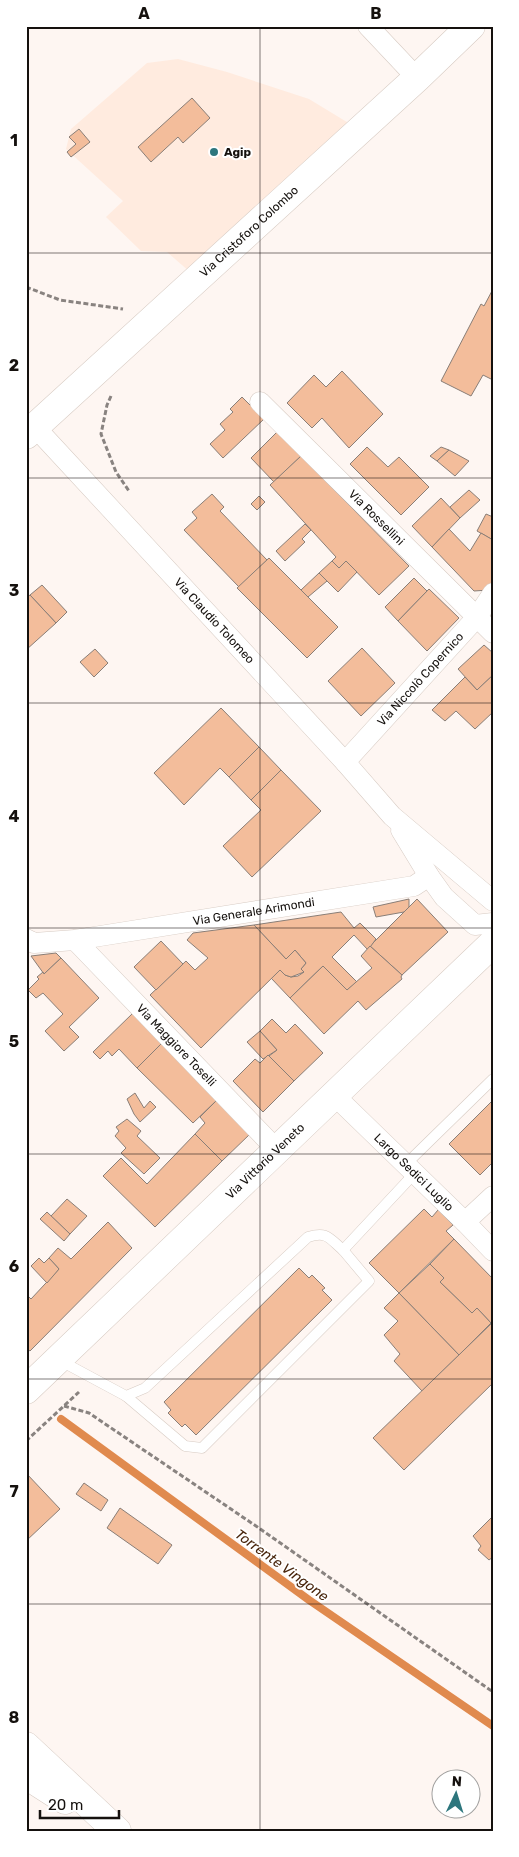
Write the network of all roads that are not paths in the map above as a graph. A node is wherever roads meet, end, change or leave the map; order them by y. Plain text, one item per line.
1 (368, 26) edge
2 (471, 26) edge
3 (417, 78) junction
4 (260, 402) dead end
5 (30, 431) edge
6 (493, 593) edge
7 (477, 617) junction
8 (493, 633) edge
9 (345, 762) junction
10 (392, 816) junction
11 (429, 876) junction
12 (493, 901) edge
13 (493, 923) edge
14 (75, 940) junction
15 (29, 942) edge
16 (493, 943) edge
17 (493, 1079) edge
18 (334, 1095) junction
19 (277, 1150) junction
20 (410, 1169) junction
21 (493, 1196) edge
22 (466, 1222) junction
23 (343, 1250) junction
24 (493, 1251) edge
25 (58, 1360) junction
26 (32, 1385) edge
27 (126, 1396) junction
28 (26, 1728) edge
29 (26, 1746) edge
30 (26, 1775) edge
31 (75, 1792) junction
32 (115, 1831) edge

1 - 3 street
2 - 3 main road, Via Cristoforo Colombo
3 - 5 main road, Via Cristoforo Colombo
4 - 7 street, Via Rossellini
5 - 9 street, Via Claudio Tolomeo
6 - 7 street, Via Niccolò Copernico
7 - 8 street, Via Rossellini
7 - 9 street, Via Niccolò Copernico
9 - 10 street, Via Claudio Tolomeo
10 - 11 street, Via Claudio Tolomeo
10 - 12 street, Via Claudio Tolomeo
11 - 13 street, Via Claudio Tolomeo
11 - 14 street, Via Generale Arimondi
14 - 15 street, Via Generale Arimondi
14 - 19 street, Via Maggiore Toselli
16 - 18 main road, Via Vittorio Veneto
17 - 20 lane
18 - 19 main road, Via Vittorio Veneto
18 - 20 street, Largo Sedici Luglio
19 - 25 main road, Via Vittorio Veneto
20 - 22 street, Largo Sedici Luglio
20 - 23 lane
21 - 22 street
22 - 24 street, Largo Sedici Luglio
23 - 27 lane
23 - 27 lane
25 - 26 main road, Via Vittorio Veneto
25 - 27 lane
28 - 31 main road
29 - 31 main road
30 - 32 main road
31 - 32 main road

